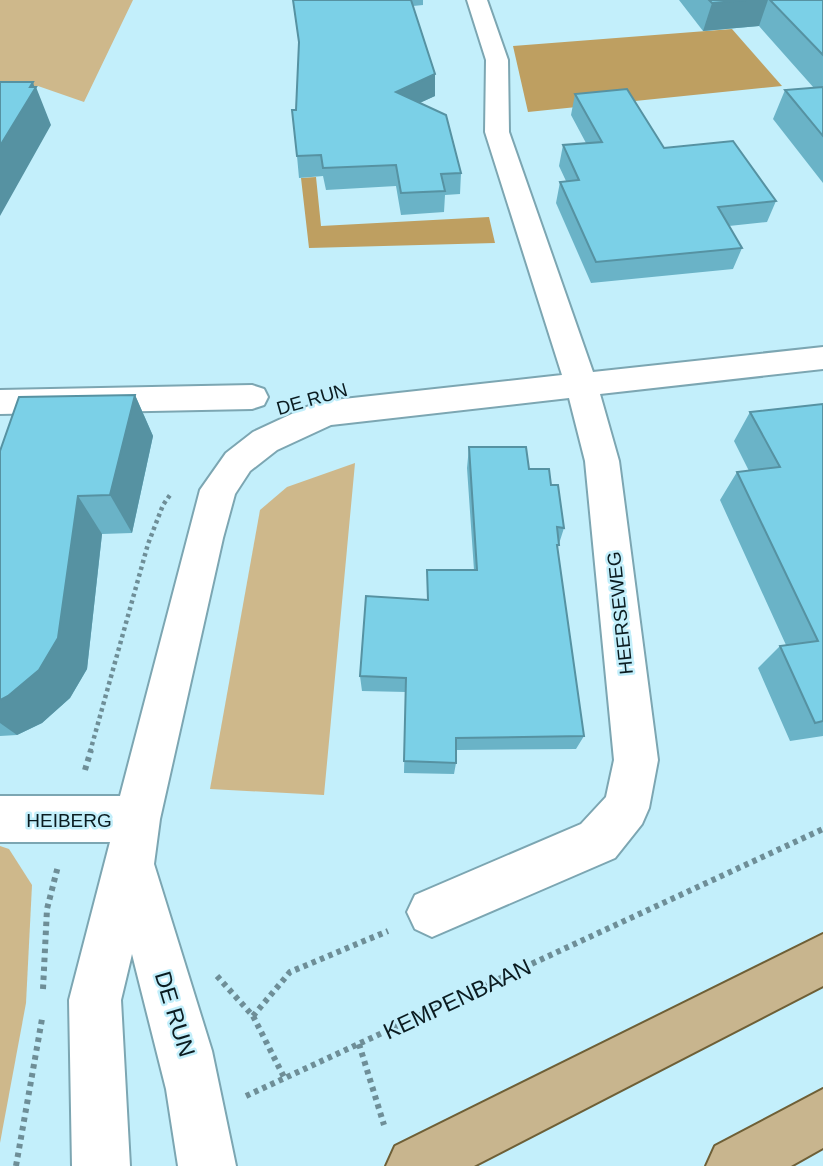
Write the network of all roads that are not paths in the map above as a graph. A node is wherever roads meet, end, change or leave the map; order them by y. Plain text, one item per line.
1 (477, 0) edge
2 (823, 358) edge
3 (581, 383) junction
4 (252, 397) dead end
5 (0, 402) edge
6 (0, 819) edge
7 (134, 842) junction
8 (432, 912) road end
9 (823, 959) edge
10 (823, 1117) edge
11 (400, 1147) edge
12 (102, 1166) edge
13 (207, 1166) edge
14 (736, 1166) edge

1 - 3 street, HEERSEWEG
2 - 3 street, DE RUN
3 - 7 street, DE RUN
3 - 8 street, HEERSEWEG
4 - 5 street
6 - 7 street, HEIBERG
7 - 12 street, DE RUN
7 - 13 street, DE RUN
9 - 11 main road
10 - 14 main road

